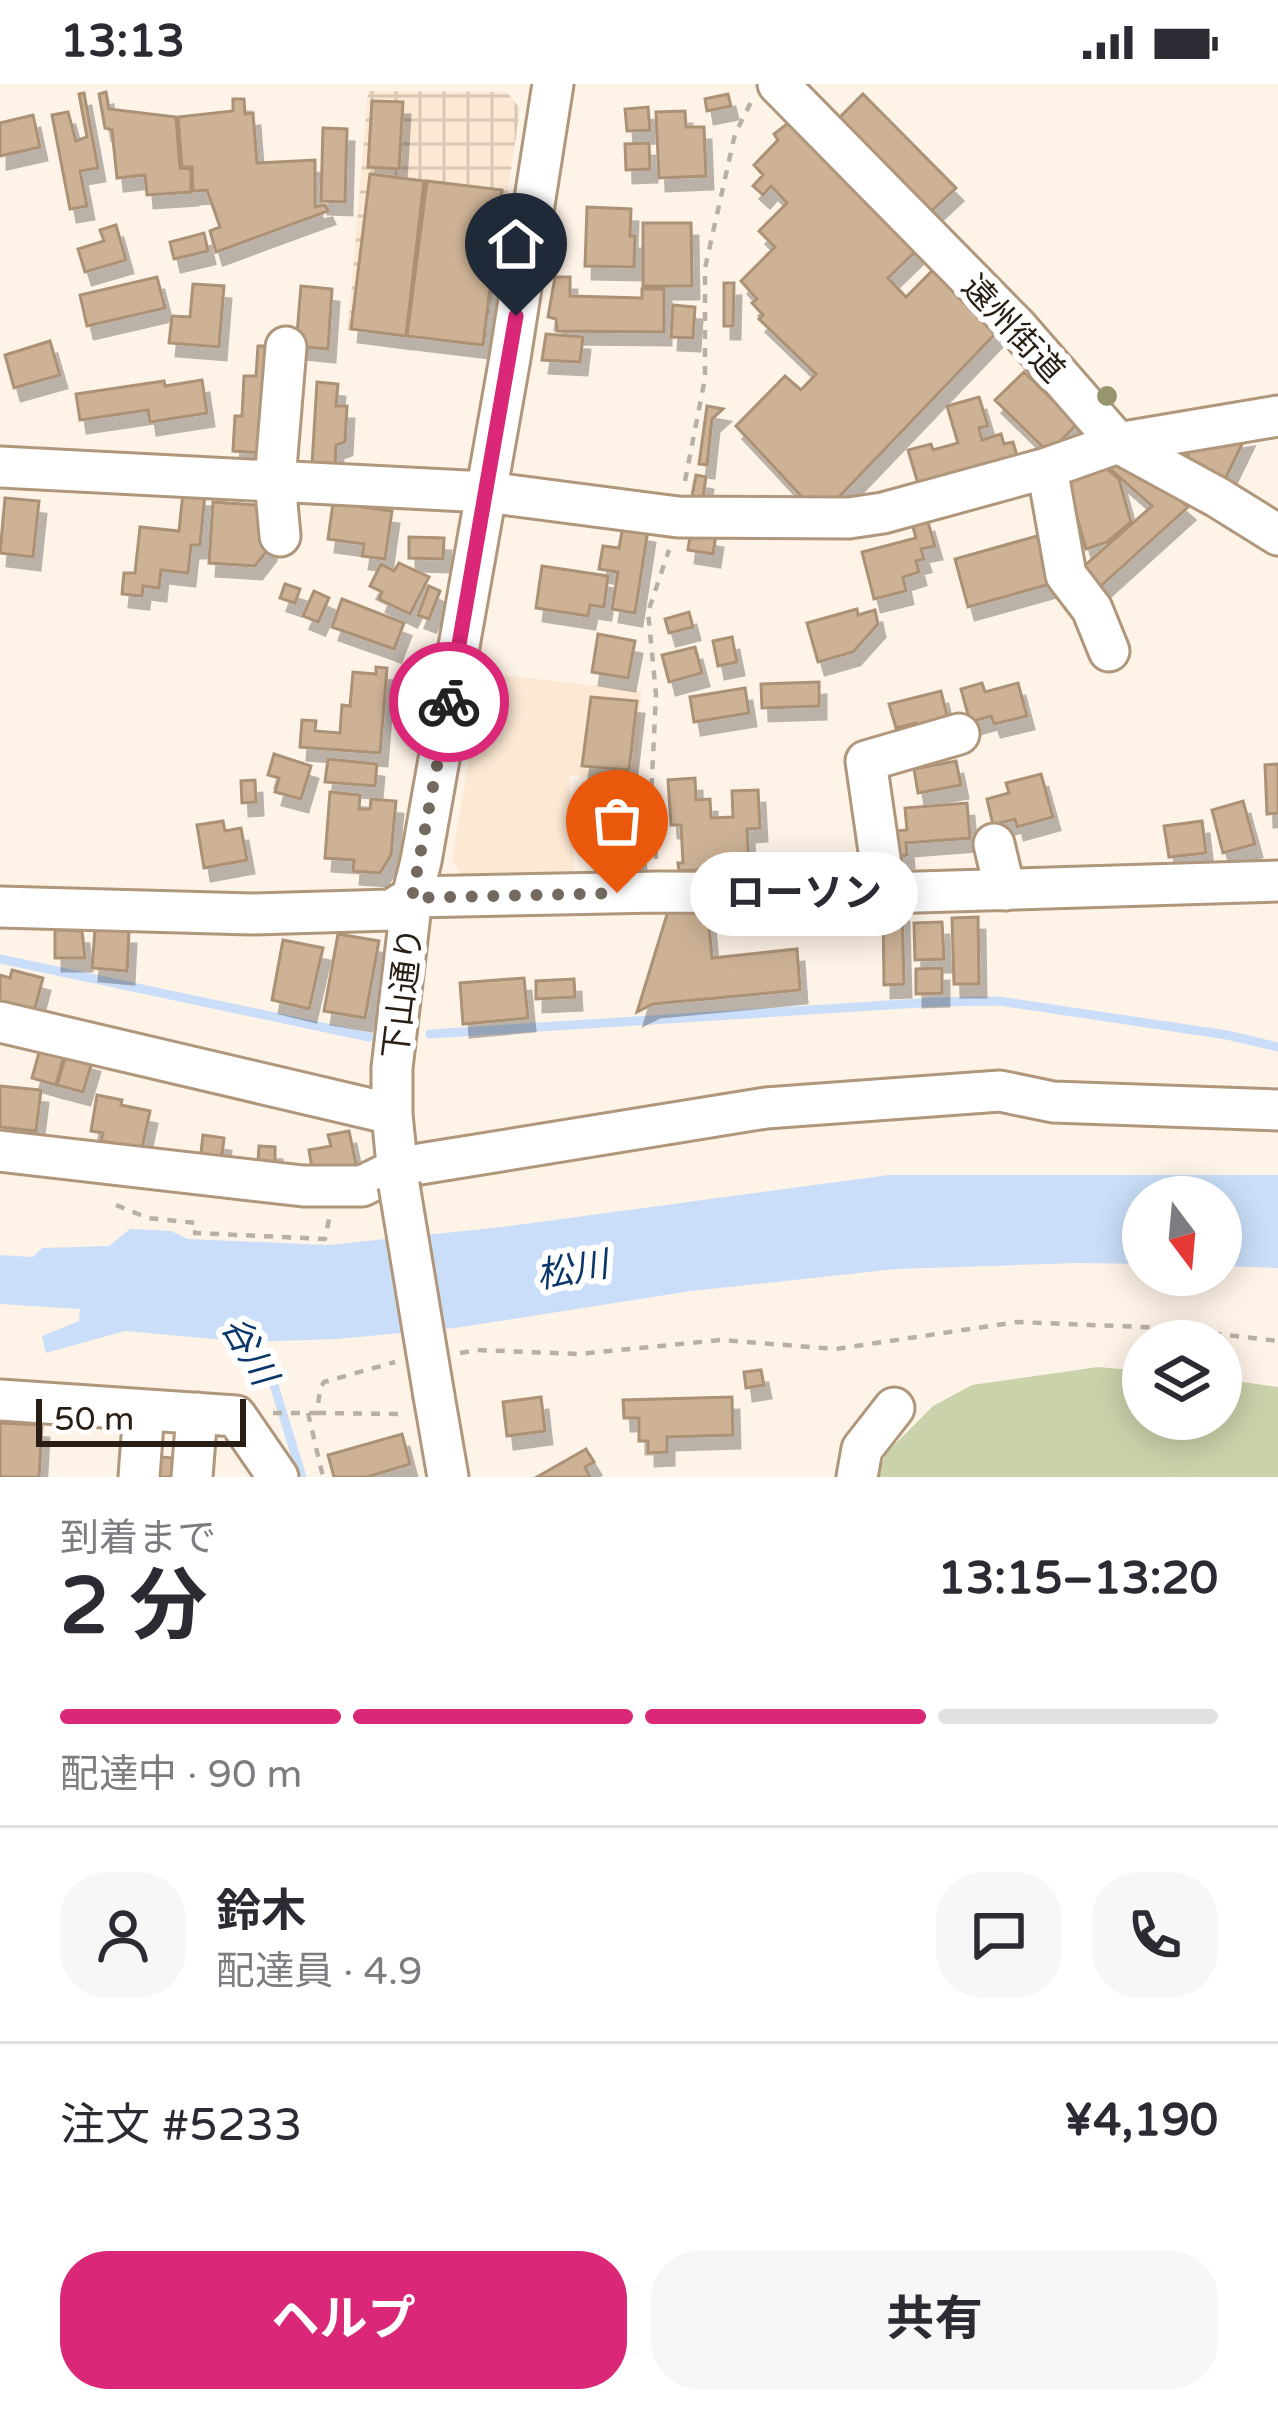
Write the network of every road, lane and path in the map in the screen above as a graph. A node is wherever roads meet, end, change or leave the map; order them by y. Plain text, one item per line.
1 (553, 84) edge
2 (778, 84) edge
3 (286, 347) dead end
4 (1278, 416) edge
5 (1118, 443) junction
6 (0, 467) edge
7 (1047, 468) junction
8 (275, 481) junction
9 (485, 492) junction
10 (1217, 497) junction
11 (1278, 535) edge
12 (280, 536) dead end
13 (1092, 609) junction
14 (1109, 651) dead end
15 (959, 734) dead end
16 (994, 844) dead end
17 (1278, 881) edge
18 (1005, 890) junction
19 (885, 893) junction
20 (412, 898) junction
21 (0, 907) edge
22 (0, 1022) edge
23 (1278, 1110) edge
24 (392, 1114) junction
25 (0, 1151) edge
26 (398, 1177) junction
27 (116, 1205) dead end
28 (325, 1239) dead end
29 (1278, 1341) edge
30 (455, 1353) dead end
31 (410, 1360) dead end
32 (0, 1400) edge
33 (427, 1405) junction
34 (894, 1408) dead end
35 (144, 1410) junction
36 (298, 1413) dead end
37 (308, 1413) junction
38 (317, 1413) junction
39 (197, 1414) junction
40 (139, 1477) edge
41 (193, 1477) edge
42 (278, 1477) edge
43 (323, 1477) edge
44 (448, 1477) edge
45 (857, 1477) edge

1 - 9 street, 下山通り
2 - 5 street, 遠州街道
3 - 8 street
4 - 5 street
5 - 7 street
5 - 10 street, 遠州街道
6 - 8 street
7 - 9 street
7 - 13 street
8 - 9 street
8 - 12 street
9 - 20 street, 下山通り
10 - 11 street, 遠州街道
10 - 13 path
13 - 14 street
15 - 19 street
16 - 18 street
17 - 18 street
18 - 19 street
19 - 20 street
20 - 21 street
20 - 24 street, 下山通り
22 - 24 street
23 - 26 street
24 - 26 street, 下山通り
25 - 26 street
26 - 33 street, 下山通り, bridge
27 - 28 path
29 - 30 path
31 - 38 path
32 - 35 street
33 - 38 path
33 - 44 street, 下山通り
34 - 45 street
35 - 39 street
35 - 40 street
36 - 37 path
37 - 38 path
37 - 43 path
39 - 41 street
39 - 42 street

